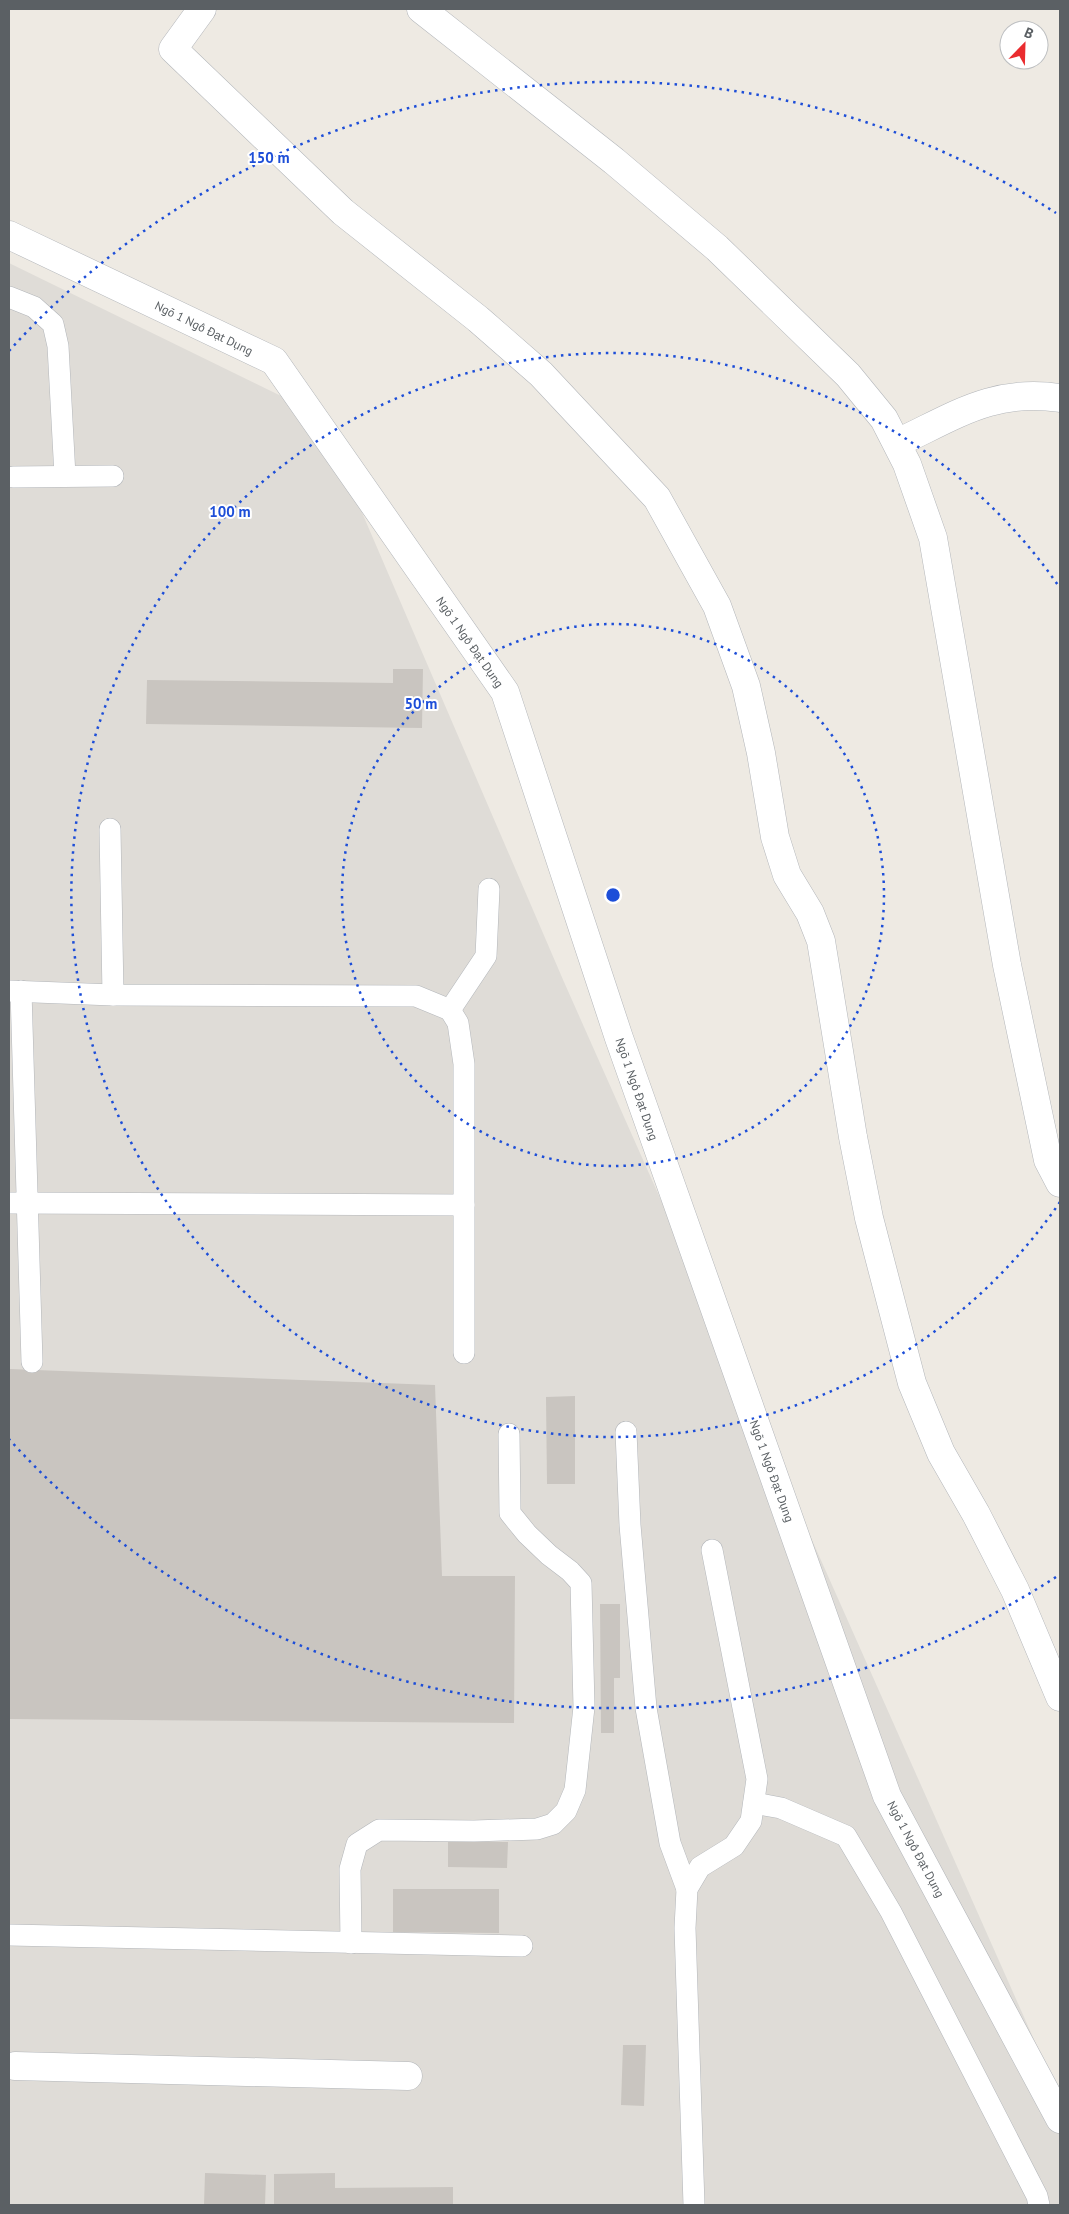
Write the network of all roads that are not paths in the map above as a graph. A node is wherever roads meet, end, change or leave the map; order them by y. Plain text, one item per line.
1 (202, 9) edge
2 (421, 9) edge
3 (9, 235) edge
4 (9, 297) edge
5 (1060, 398) edge
6 (897, 443) junction
7 (65, 476) junction
8 (113, 476) dead end
9 (13, 477) dead end
10 (110, 829) dead end
11 (488, 890) dead end
12 (15, 991) edge
13 (112, 995) junction
14 (450, 1010) junction
15 (1060, 1183) edge
16 (18, 1204) edge
17 (464, 1205) junction
18 (464, 1353) dead end
19 (32, 1362) dead end
20 (626, 1432) dead end
21 (509, 1434) dead end
22 (712, 1550) dead end
23 (1060, 1697) edge
24 (754, 1803) junction
25 (687, 1889) junction
26 (9, 1935) edge
27 (351, 1943) junction
28 (522, 1946) dead end
29 (12, 2066) edge
30 (408, 2076) dead end
31 (1060, 2119) edge
32 (694, 2205) edge
33 (1039, 2205) edge

1 - 23 street
2 - 6 street
3 - 31 street, Ngõ 1 Ngô Đạt Dụng
4 - 7 lane
5 - 6 street
6 - 15 street
7 - 8 lane
7 - 9 lane
10 - 13 lane
11 - 14 lane
12 - 13 lane
12 - 16 lane
13 - 14 lane
14 - 17 lane
16 - 17 lane
16 - 19 lane
17 - 18 lane
20 - 25 lane
21 - 27 lane
22 - 24 lane
24 - 25 lane
24 - 33 lane
25 - 32 lane
26 - 27 lane
27 - 28 lane
29 - 30 street

